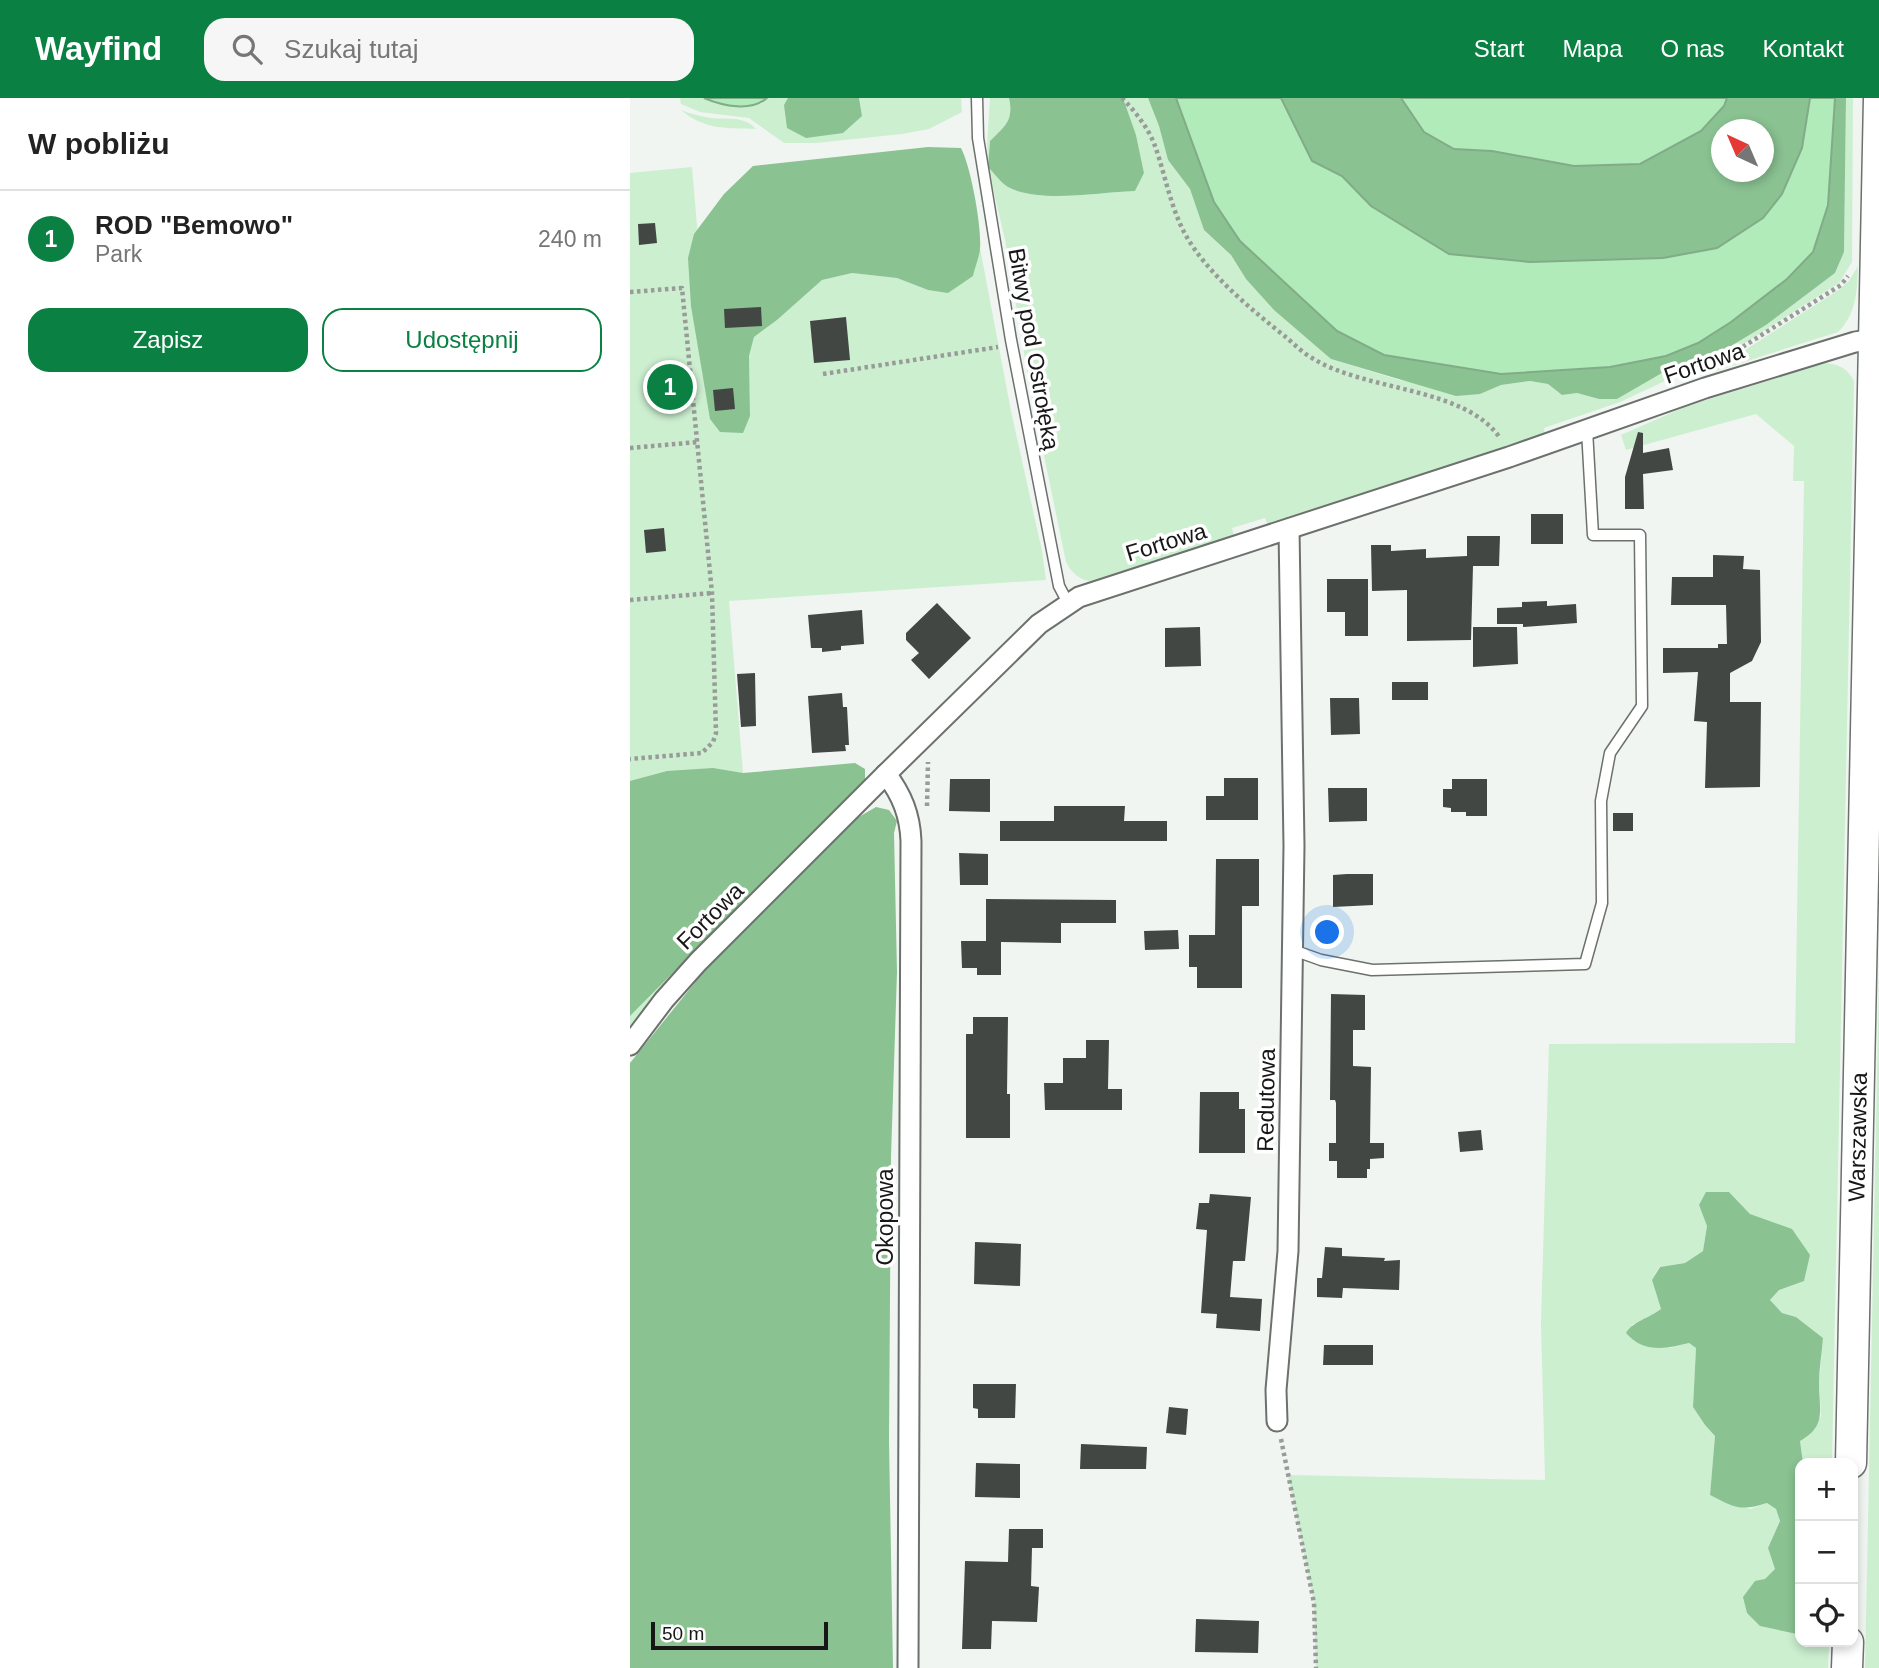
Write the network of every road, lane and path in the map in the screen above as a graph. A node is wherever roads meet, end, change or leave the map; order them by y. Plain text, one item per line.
1 (977, 98) edge
2 (1122, 98) edge
3 (1879, 98) edge
4 (1852, 270) dead end
5 (630, 292) edge
6 (1874, 340) junction
7 (1012, 345) junction
8 (1719, 362) dead end
9 (823, 374) dead end
10 (1587, 430) junction
11 (698, 442) junction
12 (630, 447) edge
13 (1509, 457) junction
14 (1289, 528) junction
15 (712, 593) junction
16 (630, 600) edge
17 (1068, 603) junction
18 (630, 759) edge
19 (886, 774) junction
20 (1293, 950) junction
21 (630, 1045) edge
22 (1277, 1421) joint
23 (1851, 1458) edge
24 (1847, 1647) edge
25 (908, 1668) edge
26 (1316, 1668) edge
27 (1847, 1668) edge

1 - 7 lane, Bitwy pod Ostrołęką
2 - 13 path
3 - 6 main road, Warszawska
4 - 8 path
5 - 11 path
6 - 10 street, Fortowa
6 - 23 main road, Warszawska
7 - 9 path
7 - 17 lane, Bitwy pod Ostrołęką
10 - 13 street, Fortowa
10 - 20 lane
11 - 12 path
11 - 15 path
13 - 14 street, Fortowa
14 - 17 street, Fortowa
14 - 20 street, Redutowa
15 - 16 path
15 - 18 path
17 - 19 street, Fortowa
19 - 21 street, Fortowa
19 - 25 street, Okopowa
20 - 22 street, Redutowa
22 - 26 path
24 - 27 main road

